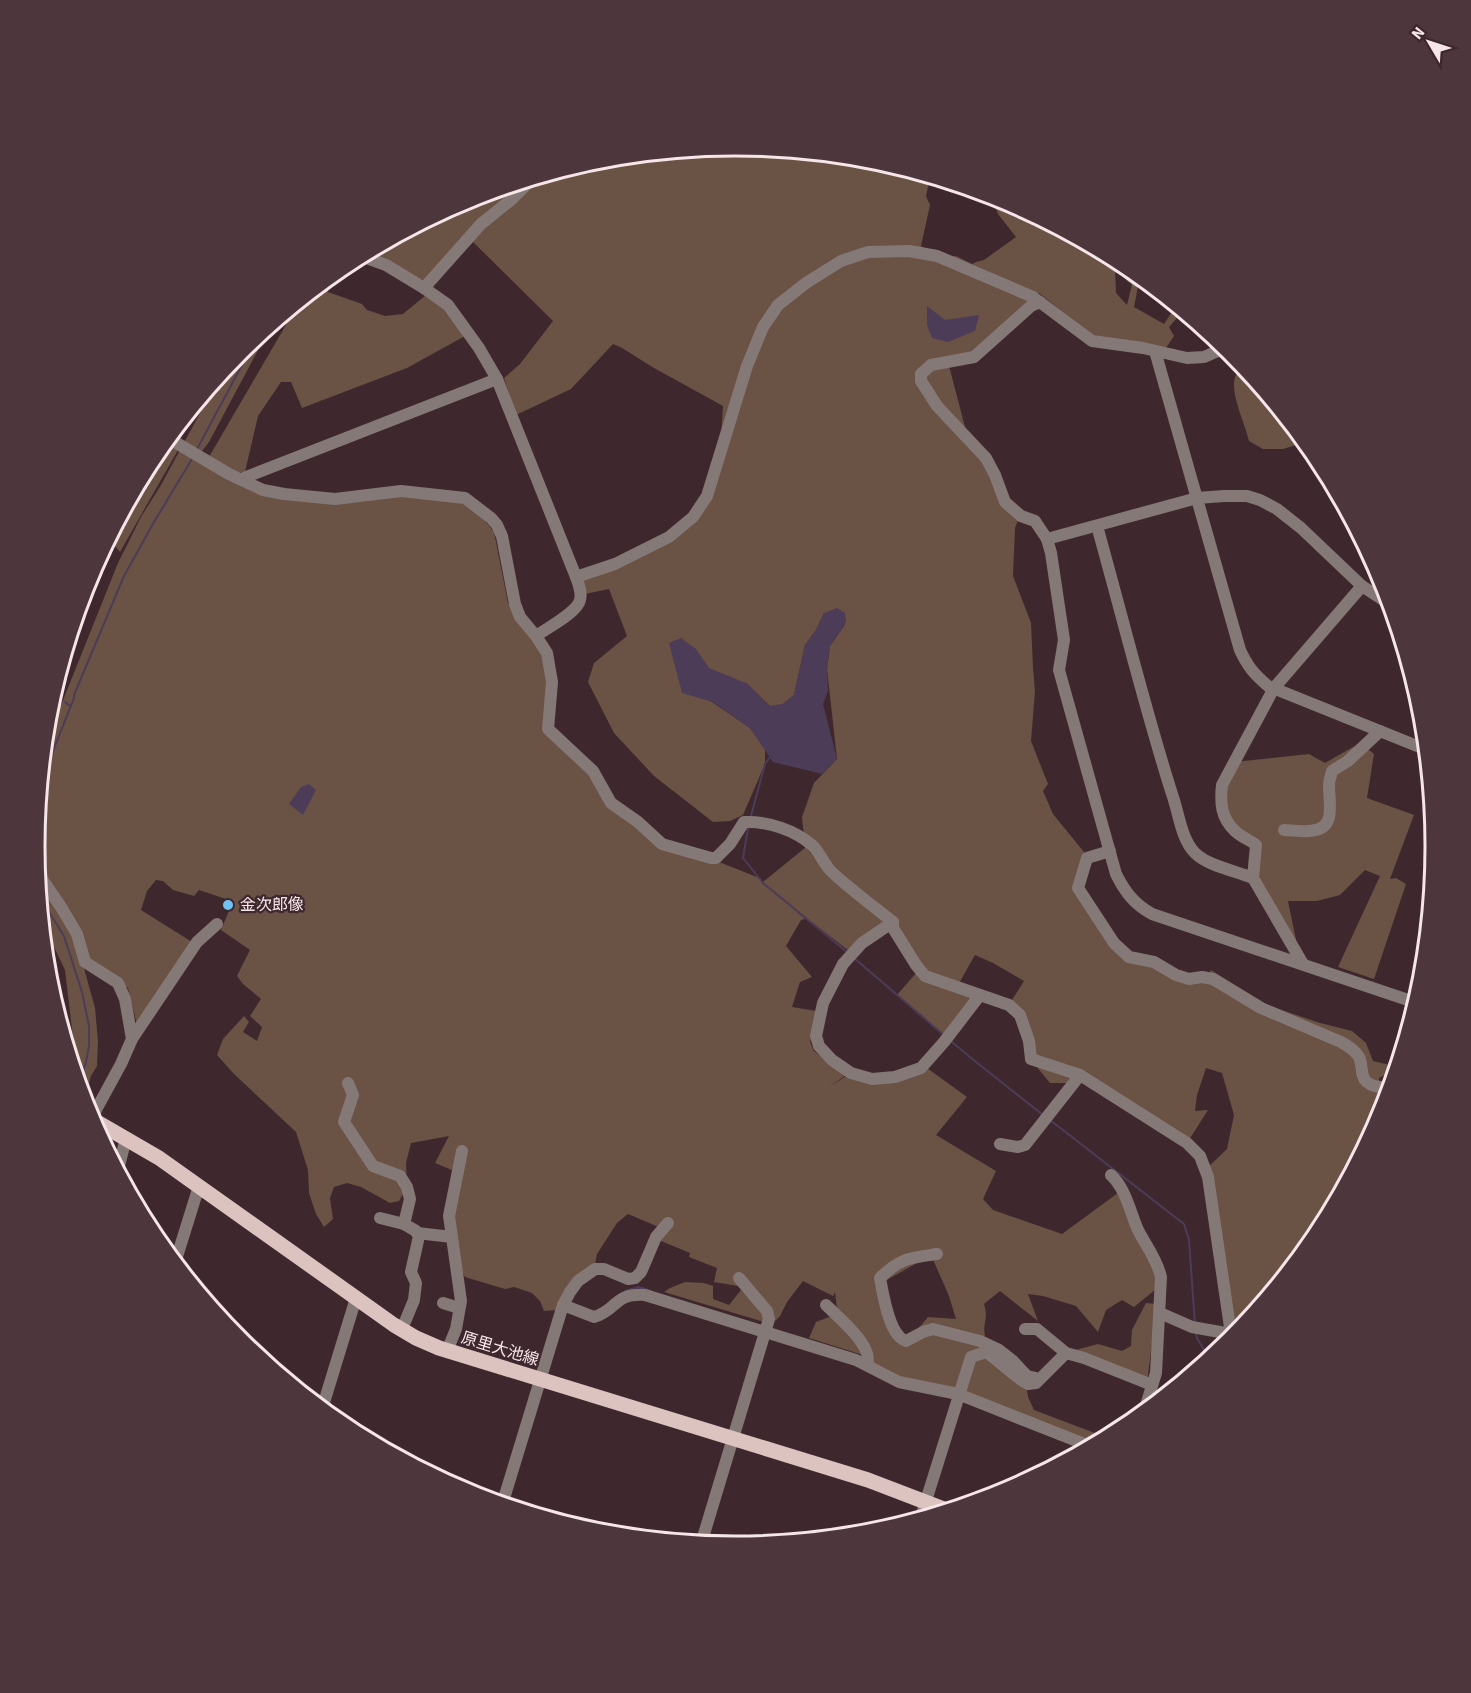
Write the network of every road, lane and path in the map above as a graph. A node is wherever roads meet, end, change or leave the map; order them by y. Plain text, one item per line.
1 (520, 191) edge
2 (372, 260) edge
3 (424, 288) junction
4 (1040, 302) junction
5 (1155, 351) junction
6 (1217, 351) edge
7 (497, 379) junction
8 (176, 442) edge
9 (240, 479) junction
10 (1197, 498) junction
11 (1097, 526) junction
12 (1047, 539) junction
13 (576, 577) junction
14 (1362, 586) junction
15 (1379, 597) edge
16 (536, 636) junction
17 (1274, 688) junction
18 (1380, 731) junction
19 (1418, 747) edge
20 (1284, 830) dead end
21 (1110, 852) junction
22 (1253, 878) junction
23 (46, 885) edge
24 (893, 922) junction
25 (217, 924) dead end
26 (1303, 964) junction
27 (980, 995) junction
28 (1408, 1000) edge
29 (132, 1039) junction
30 (1080, 1075) junction
31 (348, 1083) dead end
32 (1382, 1088) edge
33 (97, 1107) edge
34 (105, 1127) edge
35 (126, 1138) junction
36 (1000, 1144) dead end
37 (462, 1151) dead end
38 (120, 1160) edge
39 (1111, 1175) dead end
40 (199, 1186) junction
41 (380, 1218) dead end
42 (668, 1223) dead end
43 (404, 1224) junction
44 (417, 1233) junction
45 (452, 1237) junction
46 (178, 1253) edge
47 (937, 1254) dead end
48 (739, 1278) dead end
49 (356, 1298) junction
50 (443, 1303) dead end
51 (563, 1305) junction
52 (826, 1305) dead end
53 (459, 1308) junction
54 (1160, 1313) junction
55 (402, 1329) junction
56 (1025, 1329) dead end
57 (1230, 1329) edge
58 (766, 1332) junction
59 (1223, 1336) edge
60 (447, 1351) junction
61 (1066, 1353) junction
62 (867, 1365) junction
63 (1043, 1376) junction
64 (540, 1380) junction
65 (1152, 1385) junction
66 (958, 1395) junction
67 (1147, 1400) edge
68 (324, 1401) edge
69 (733, 1440) junction
70 (1082, 1443) edge
71 (505, 1496) edge
72 (926, 1501) junction
73 (937, 1506) edge
74 (923, 1510) edge
75 (703, 1536) edge

1 - 3 street
2 - 3 street
3 - 7 street
4 - 5 street
4 - 12 street
4 - 13 street
5 - 6 street
5 - 10 street
7 - 9 street
7 - 13 street
8 - 9 street
9 - 16 street
10 - 11 street
10 - 14 street
10 - 17 street
11 - 12 street
11 - 22 street
12 - 21 street
13 - 16 street
14 - 15 street
14 - 17 street
16 - 24 street
17 - 18 street
17 - 22 street
18 - 19 street
18 - 20 street
21 - 26 street
21 - 32 street
22 - 26 street
23 - 29 street
24 - 27 street
24 - 27 street
25 - 29 street
26 - 28 street
27 - 30 street
29 - 33 street
30 - 36 street
30 - 57 street
31 - 43 street
34 - 35 main road, 原里大池線
35 - 38 street
35 - 40 main road, 原里大池線
37 - 45 street
39 - 54 street
40 - 46 street
40 - 49 main road, 原里大池線
41 - 43 street
42 - 51 street
43 - 44 street
44 - 45 street
44 - 55 street
45 - 53 street
47 - 63 street
48 - 58 street
49 - 55 main road, 原里大池線
49 - 68 street
50 - 53 street
51 - 58 street
51 - 64 street
52 - 62 street
53 - 60 street
54 - 59 street
54 - 65 street
55 - 60 main road, 原里大池線
56 - 61 street
58 - 62 street
58 - 69 street
60 - 64 main road, 原里大池線
61 - 63 street
61 - 65 street
62 - 66 street
63 - 66 street
64 - 69 main road, 原里大池線
64 - 71 street
65 - 67 street
66 - 70 street
66 - 72 street
69 - 72 main road, 原里大池線
69 - 75 street
72 - 73 main road, 原里大池線
72 - 74 street

